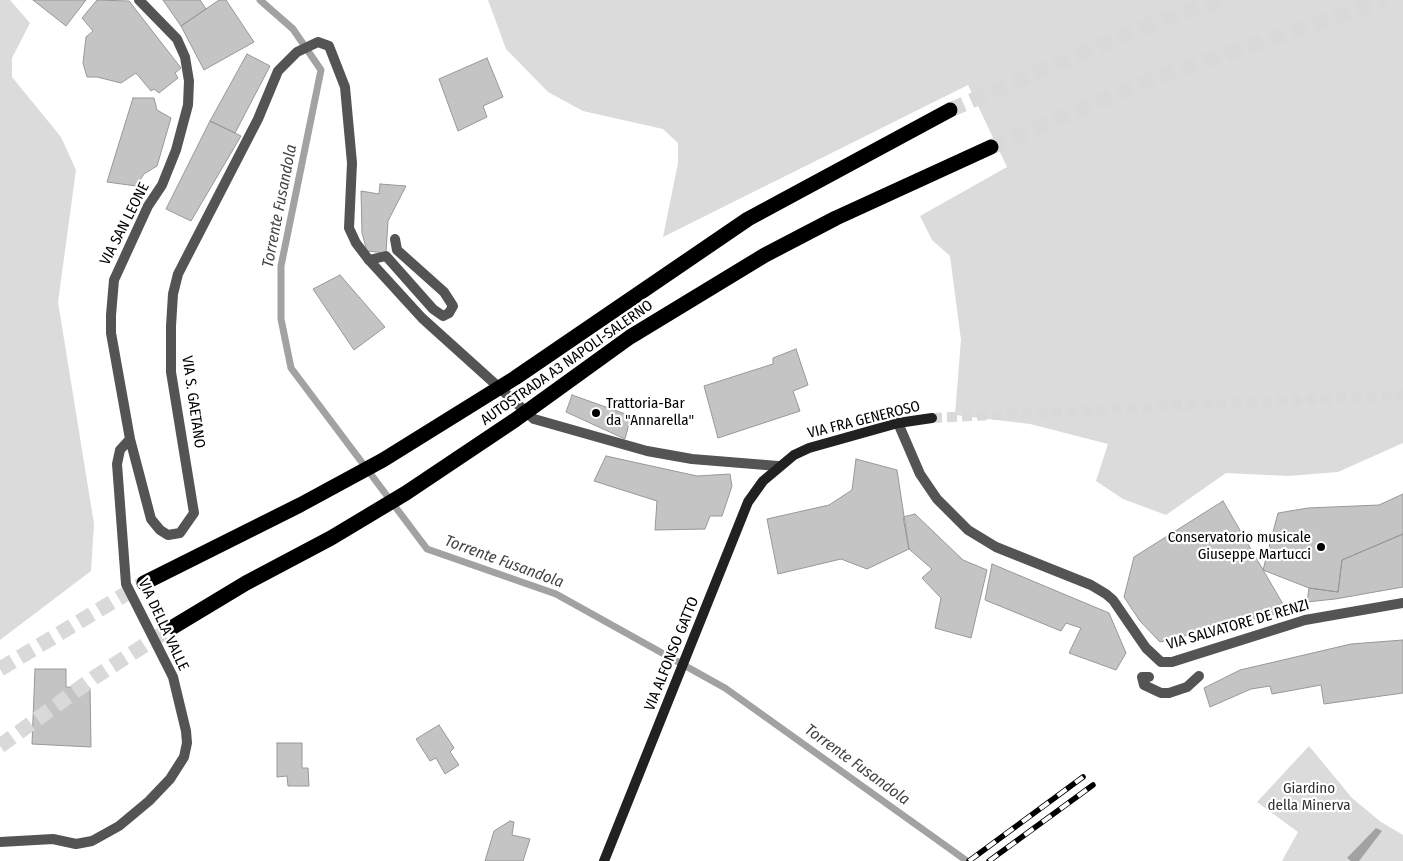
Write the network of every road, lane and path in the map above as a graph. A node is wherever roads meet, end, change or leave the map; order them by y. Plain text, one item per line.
1 (139, 0) edge
2 (950, 110) tunnel mouth
3 (991, 147) tunnel mouth
4 (395, 239) dead end
5 (369, 260) junction
6 (932, 418) tunnel mouth
7 (898, 423) junction
8 (130, 439) junction
9 (778, 466) junction
10 (144, 583) tunnel mouth
11 (1403, 604) edge
12 (173, 627) tunnel mouth
13 (1199, 676) dead end
14 (1149, 677) dead end
15 (0, 842) edge
16 (604, 861) edge

1 - 8 street, VIA SAN LEONE
2 - 10 highway, AUTOSTRADA A3 NAPOLI-SALERNO
3 - 12 highway, AUTOSTRADA A3 NAPOLI-SALERNO
4 - 5 street
5 - 8 street, VIA S. GAETANO
5 - 9 street
6 - 7 main road, VIA FRA GENEROSO
7 - 9 main road, VIA FRA GENEROSO
7 - 11 street, VIA SALVATORE DE RENZI
8 - 15 street, VIA DELLA VALLE
9 - 16 main road, VIA ALFONSO GATTO
13 - 14 street

